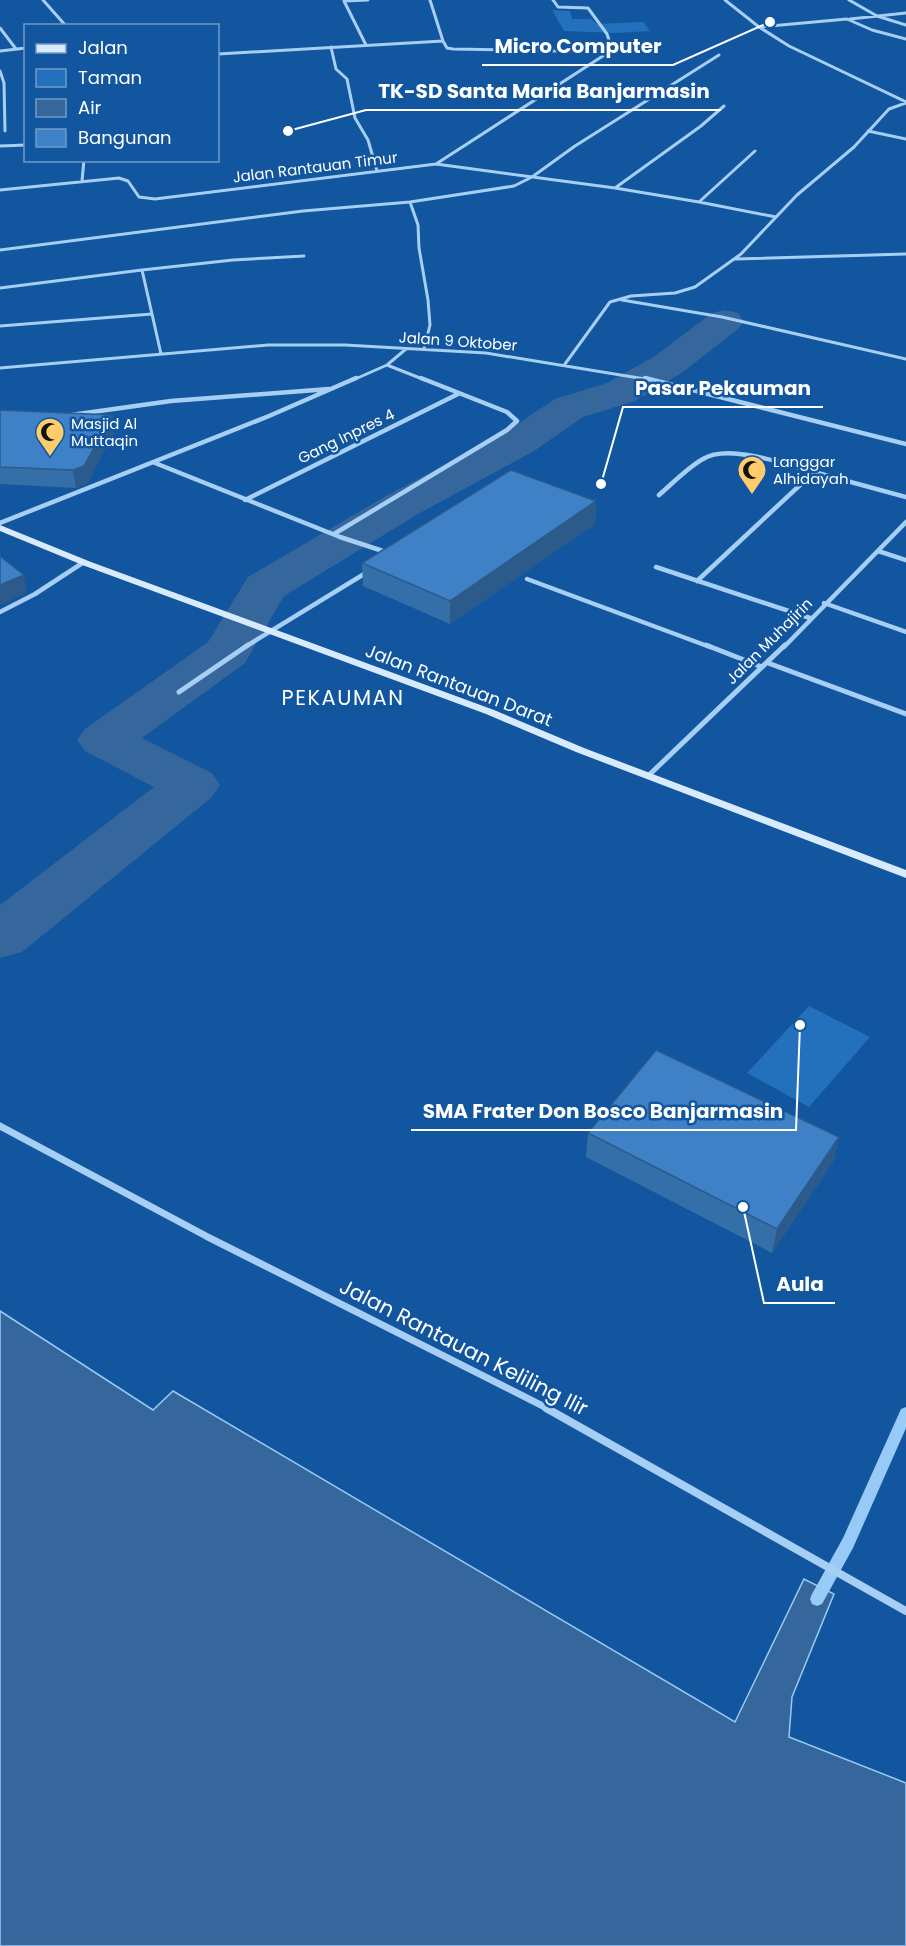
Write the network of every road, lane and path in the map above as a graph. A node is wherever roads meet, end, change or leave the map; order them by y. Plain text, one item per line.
1 (43, 0) edge
2 (368, 0) edge
3 (430, 0) edge
4 (553, 0) edge
5 (725, 0) edge
6 (849, 0) edge
7 (906, 13) edge
8 (877, 16) junction
9 (847, 19) junction
10 (64, 24) edge
11 (906, 25) edge
12 (759, 27) junction
13 (0, 28) edge
14 (906, 39) edge
15 (443, 40) junction
16 (366, 45) junction
17 (331, 47) junction
18 (24, 48) edge
19 (16, 49) junction
20 (0, 51) edge
21 (609, 52) junction
22 (219, 54) edge
23 (719, 55) dead end
24 (0, 71) edge
25 (906, 103) edge
26 (724, 106) dead end
27 (5, 131) dead end
28 (868, 131) junction
29 (906, 139) edge
30 (24, 145) edge
31 (0, 146) edge
32 (755, 151) dead end
33 (84, 162) edge
34 (436, 164) junction
35 (377, 171) junction
36 (532, 177) junction
37 (82, 181) junction
38 (615, 188) junction
39 (0, 190) edge
40 (410, 202) junction
41 (699, 202) junction
42 (776, 217) junction
43 (0, 250) edge
44 (906, 254) edge
45 (304, 256) dead end
46 (735, 259) junction
47 (142, 270) junction
48 (0, 288) edge
49 (615, 299) junction
50 (152, 314) junction
51 (0, 326) edge
52 (406, 349) junction
53 (424, 349) junction
54 (161, 354) junction
55 (906, 359) edge
56 (565, 364) junction
57 (387, 365) junction
58 (0, 368) edge
59 (333, 388) junction
60 (459, 394) junction
61 (68, 415) edge
62 (906, 444) edge
63 (154, 463) junction
64 (814, 472) junction
65 (659, 495) dead end
66 (906, 497) edge
67 (245, 500) junction
68 (906, 522) edge
69 (0, 523) edge
70 (0, 528) edge
71 (334, 534) junction
72 (878, 551) junction
73 (906, 560) edge
74 (386, 561) edge
75 (84, 562) junction
76 (378, 566) edge
77 (656, 567) dead end
78 (527, 579) edge
79 (697, 581) junction
80 (824, 603) junction
81 (0, 612) edge
82 (810, 618) junction
83 (270, 630) junction
84 (906, 632) edge
85 (768, 663) junction
86 (762, 667) junction
87 (179, 692) dead end
88 (906, 714) edge
89 (648, 776) junction
90 (906, 874) edge
91 (0, 1126) edge
92 (906, 1611) edge

1 - 10 street
2 - 16 street
3 - 15 street
4 - 21 street
5 - 12 street
6 - 8 street
7 - 8 street
8 - 9 street
8 - 11 street
9 - 12 street
9 - 14 street
12 - 25 street
13 - 19 street
15 - 16 street
15 - 21 street
16 - 17 street
17 - 22 street
17 - 35 street
18 - 19 street
19 - 20 street
21 - 34 street, Jalan Rantauan Timur
23 - 36 street
24 - 27 street
25 - 28 street
26 - 38 street
28 - 29 street
28 - 42 street
30 - 31 street
32 - 41 street
33 - 37 street
34 - 35 street, Jalan Rantauan Timur
34 - 36 street
35 - 37 street, Jalan Rantauan Timur
36 - 38 street
36 - 40 street
37 - 39 street, Jalan Rantauan Timur
38 - 41 street
40 - 43 street
40 - 53 street
41 - 42 street
42 - 46 street
44 - 46 street
45 - 47 street
46 - 49 street
47 - 48 street
47 - 50 street
49 - 55 street
49 - 56 street
50 - 51 street
50 - 54 street
52 - 53 street, Jalan 9 Oktober
52 - 54 street, Jalan 9 Oktober
52 - 57 street
53 - 56 street, Jalan 9 Oktober
54 - 58 street, Jalan 9 Oktober
56 - 62 street, Jalan 9 Oktober
57 - 59 street
57 - 60 street
59 - 61 street
59 - 63 street
60 - 67 street, Gang Inpres 4
60 - 71 street
63 - 67 street
63 - 69 street
64 - 65 street
64 - 66 street
64 - 79 street
67 - 71 street
68 - 72 street, Jalan Muhajirin
70 - 75 main road, Jalan Rantauan Darat
71 - 74 street
72 - 73 street
72 - 80 street, Jalan Muhajirin
75 - 81 street
75 - 83 main road, Jalan Rantauan Darat
76 - 83 street
77 - 79 street
78 - 86 street
79 - 82 street
80 - 82 street, Jalan Muhajirin
80 - 84 street
82 - 85 street, Jalan Muhajirin
83 - 87 street
83 - 89 main road, Jalan Rantauan Darat
85 - 86 street, Jalan Muhajirin
85 - 88 street
86 - 89 street, Jalan Muhajirin
89 - 90 main road, Jalan Rantauan Darat
91 - 92 street, Jalan Rantauan Keliling Ilir

